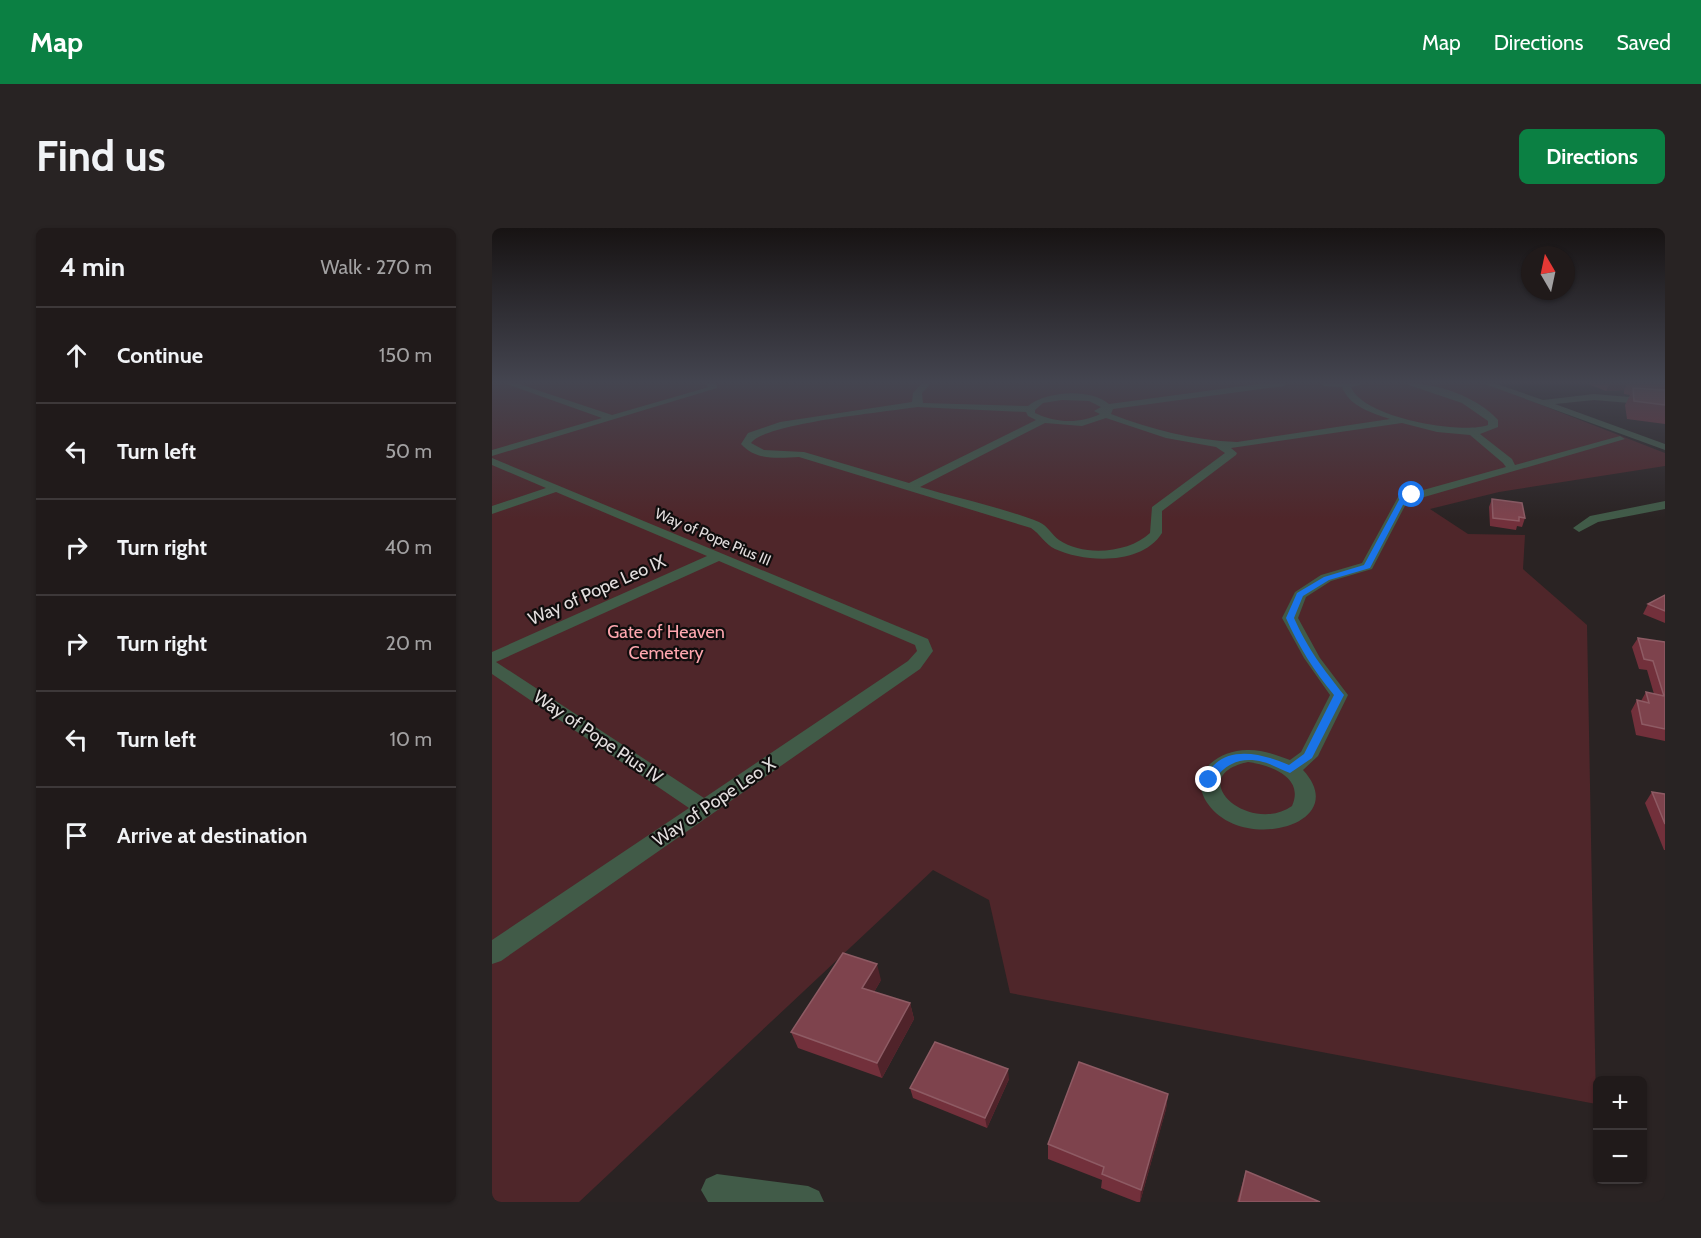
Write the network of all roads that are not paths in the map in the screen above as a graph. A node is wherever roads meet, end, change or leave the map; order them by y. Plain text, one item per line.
1 (576, 428) edge
2 (770, 428) edge
3 (1027, 428) edge
4 (1146, 428) edge
5 (1346, 428) edge
6 (1437, 428) edge
7 (1487, 428) edge
8 (1614, 428) edge
9 (1472, 432) junction
10 (1620, 439) dead end
11 (1220, 445) junction
12 (1665, 447) edge
13 (492, 453) edge
14 (492, 461) edge
15 (1512, 469) junction
16 (910, 487) junction
17 (556, 488) junction
18 (1665, 505) edge
19 (492, 510) edge
20 (1579, 528) dead end
21 (717, 557) junction
22 (922, 642) joint
23 (492, 658) edge
24 (492, 666) edge
25 (1290, 770) junction
26 (705, 808) junction
27 (492, 953) edge
28 (717, 1190) dead end
29 (808, 1202) edge

1 - 13 street
2 - 16 street
3 - 16 street
4 - 11 street
5 - 11 street
6 - 9 street
7 - 9 street
8 - 12 street
9 - 15 street
10 - 15 street
11 - 16 street
14 - 17 street, Way of Pope Pius III
15 - 25 street
17 - 19 street
17 - 21 street, Way of Pope Pius III
18 - 20 street
21 - 22 street, Way of Pope Pius III
21 - 23 street, Way of Pope Leo IX
22 - 26 street, Way of Pope Leo X
24 - 26 street, Way of Pope Pius IV
25 - 25 street
26 - 27 street, Way of Pope Leo X
28 - 29 street

